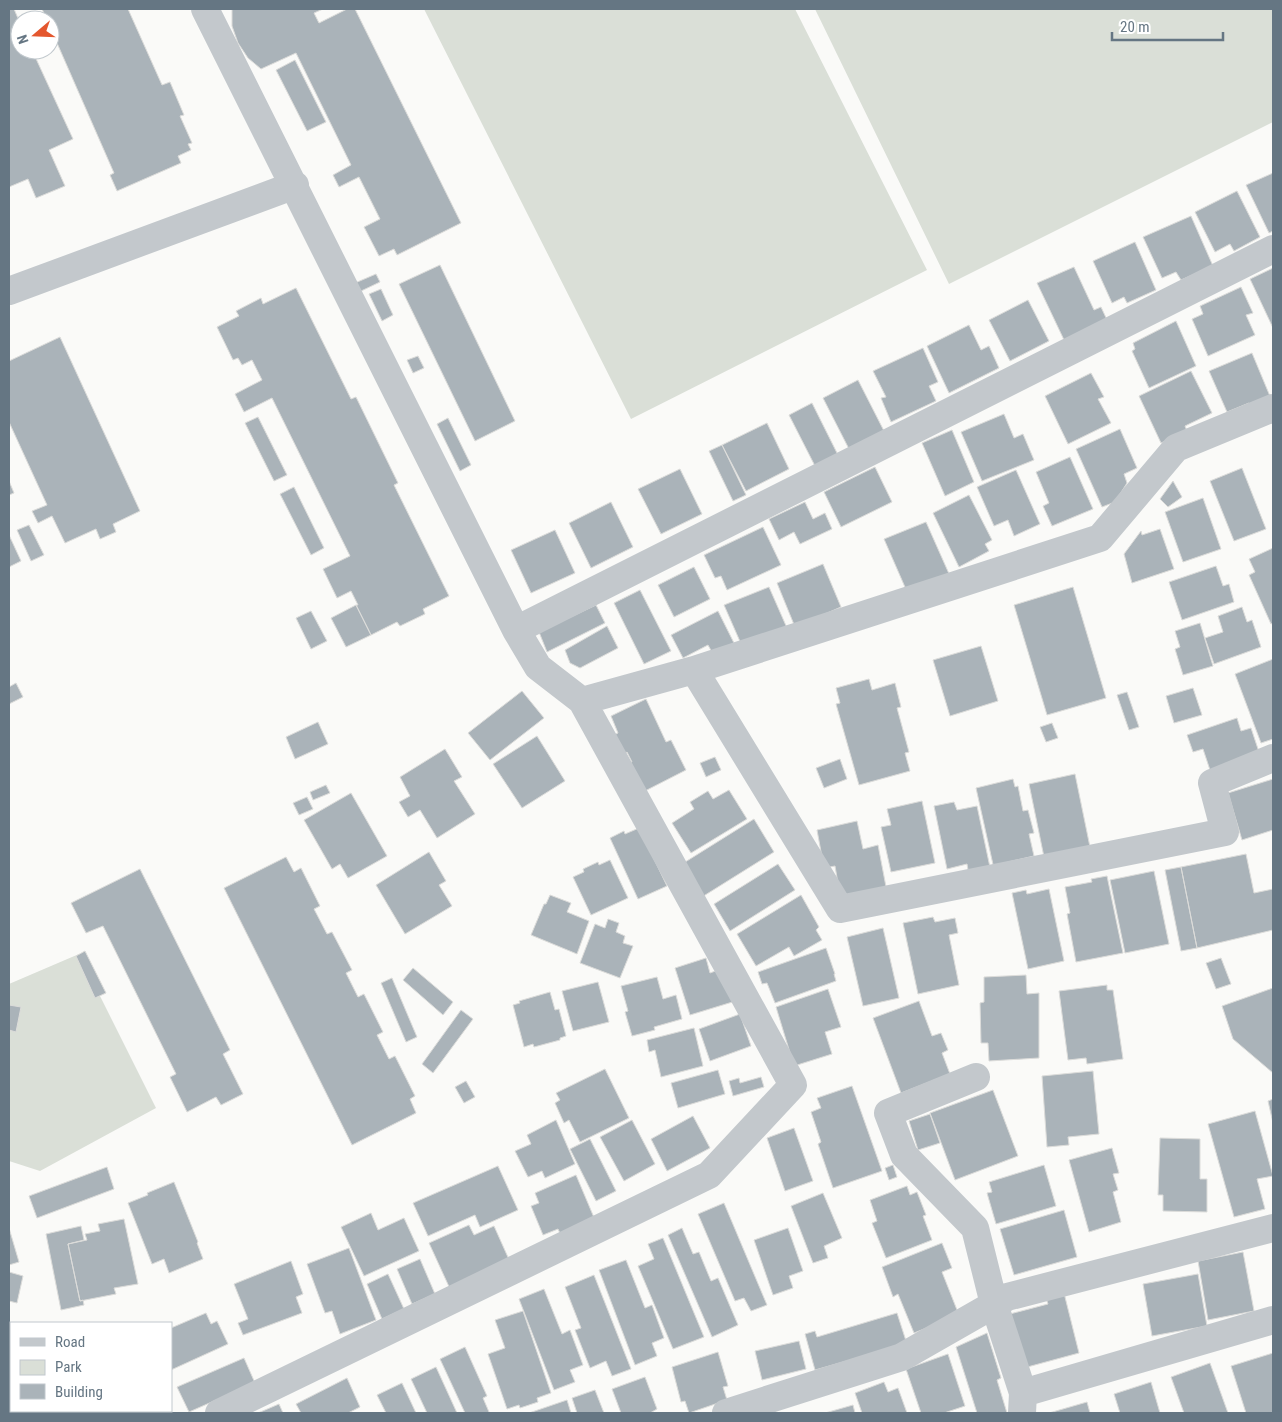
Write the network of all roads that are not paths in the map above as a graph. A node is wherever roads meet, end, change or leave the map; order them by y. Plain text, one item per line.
1 (205, 9) edge
2 (295, 185) junction
3 (1273, 249) edge
4 (9, 291) edge
5 (1273, 408) edge
6 (516, 630) junction
7 (694, 670) junction
8 (582, 701) junction
9 (1273, 758) edge
10 (976, 1077) dead end
11 (1273, 1228) edge
12 (994, 1304) junction
13 (1273, 1320) edge
14 (1022, 1403) edge
15 (219, 1413) edge
16 (726, 1413) edge

1 - 2 street
2 - 4 street
2 - 6 street
3 - 6 street
5 - 7 street
6 - 8 street
7 - 8 street
7 - 9 street
8 - 15 street
10 - 12 street
11 - 12 street
12 - 14 street
12 - 16 street
13 - 14 street

